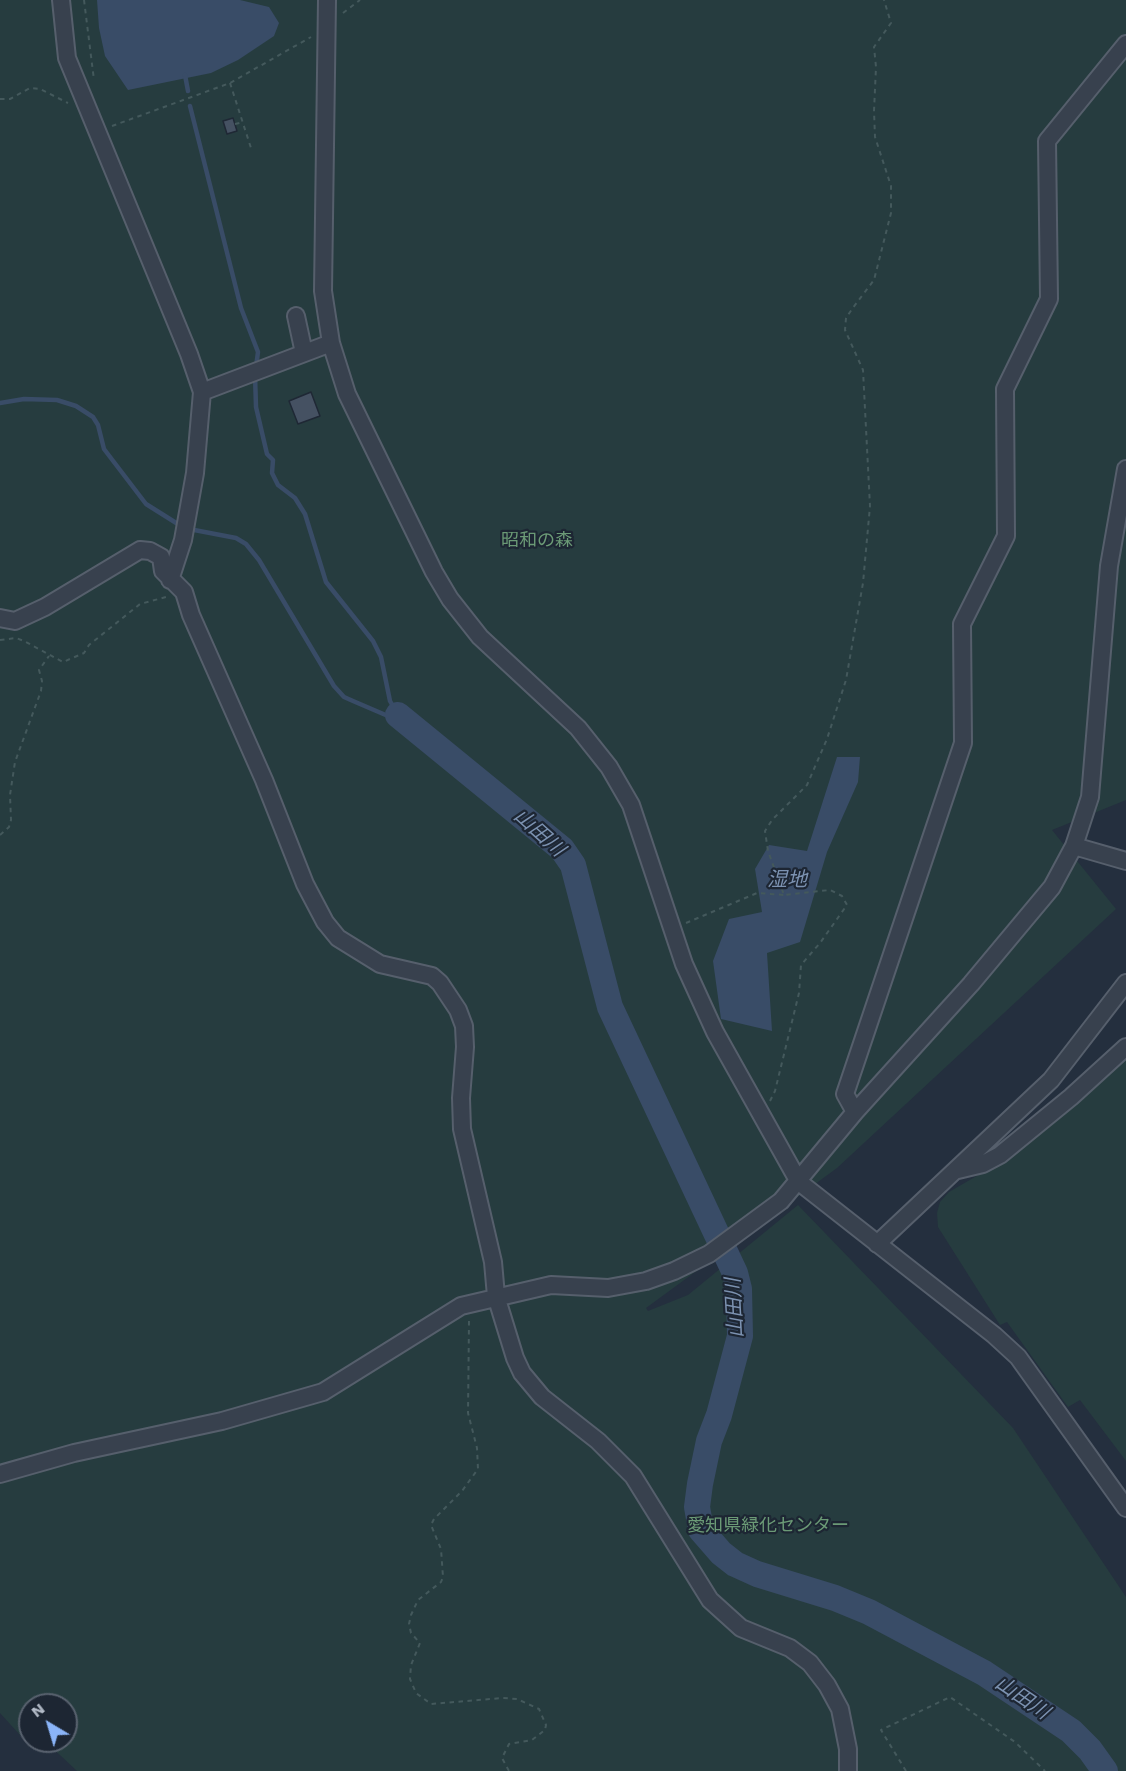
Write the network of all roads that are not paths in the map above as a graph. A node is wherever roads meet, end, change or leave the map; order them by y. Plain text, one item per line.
1 (61, 0) edge
2 (327, 0) edge
3 (1126, 44) edge
4 (296, 316) dead end
5 (331, 343) junction
6 (303, 353) junction
7 (202, 392) junction
8 (1126, 469) edge
9 (170, 580) junction
10 (0, 618) edge
11 (1074, 846) junction
12 (1126, 861) edge
13 (1126, 983) edge
14 (1126, 1047) edge
15 (855, 1112) junction
16 (957, 1170) junction
17 (799, 1182) junction
18 (877, 1244) junction
19 (496, 1296) junction
20 (0, 1474) edge
21 (1126, 1508) edge
22 (848, 1771) edge

1 - 7 street
2 - 5 street
3 - 15 street
4 - 6 street
5 - 6 street
5 - 17 street
6 - 7 street
7 - 9 street
8 - 11 street
9 - 10 street
9 - 19 street
11 - 12 street
11 - 15 street
13 - 16 street
14 - 16 street
15 - 17 street
16 - 18 street
17 - 18 street
17 - 19 street
18 - 21 street
19 - 20 street
19 - 22 street

